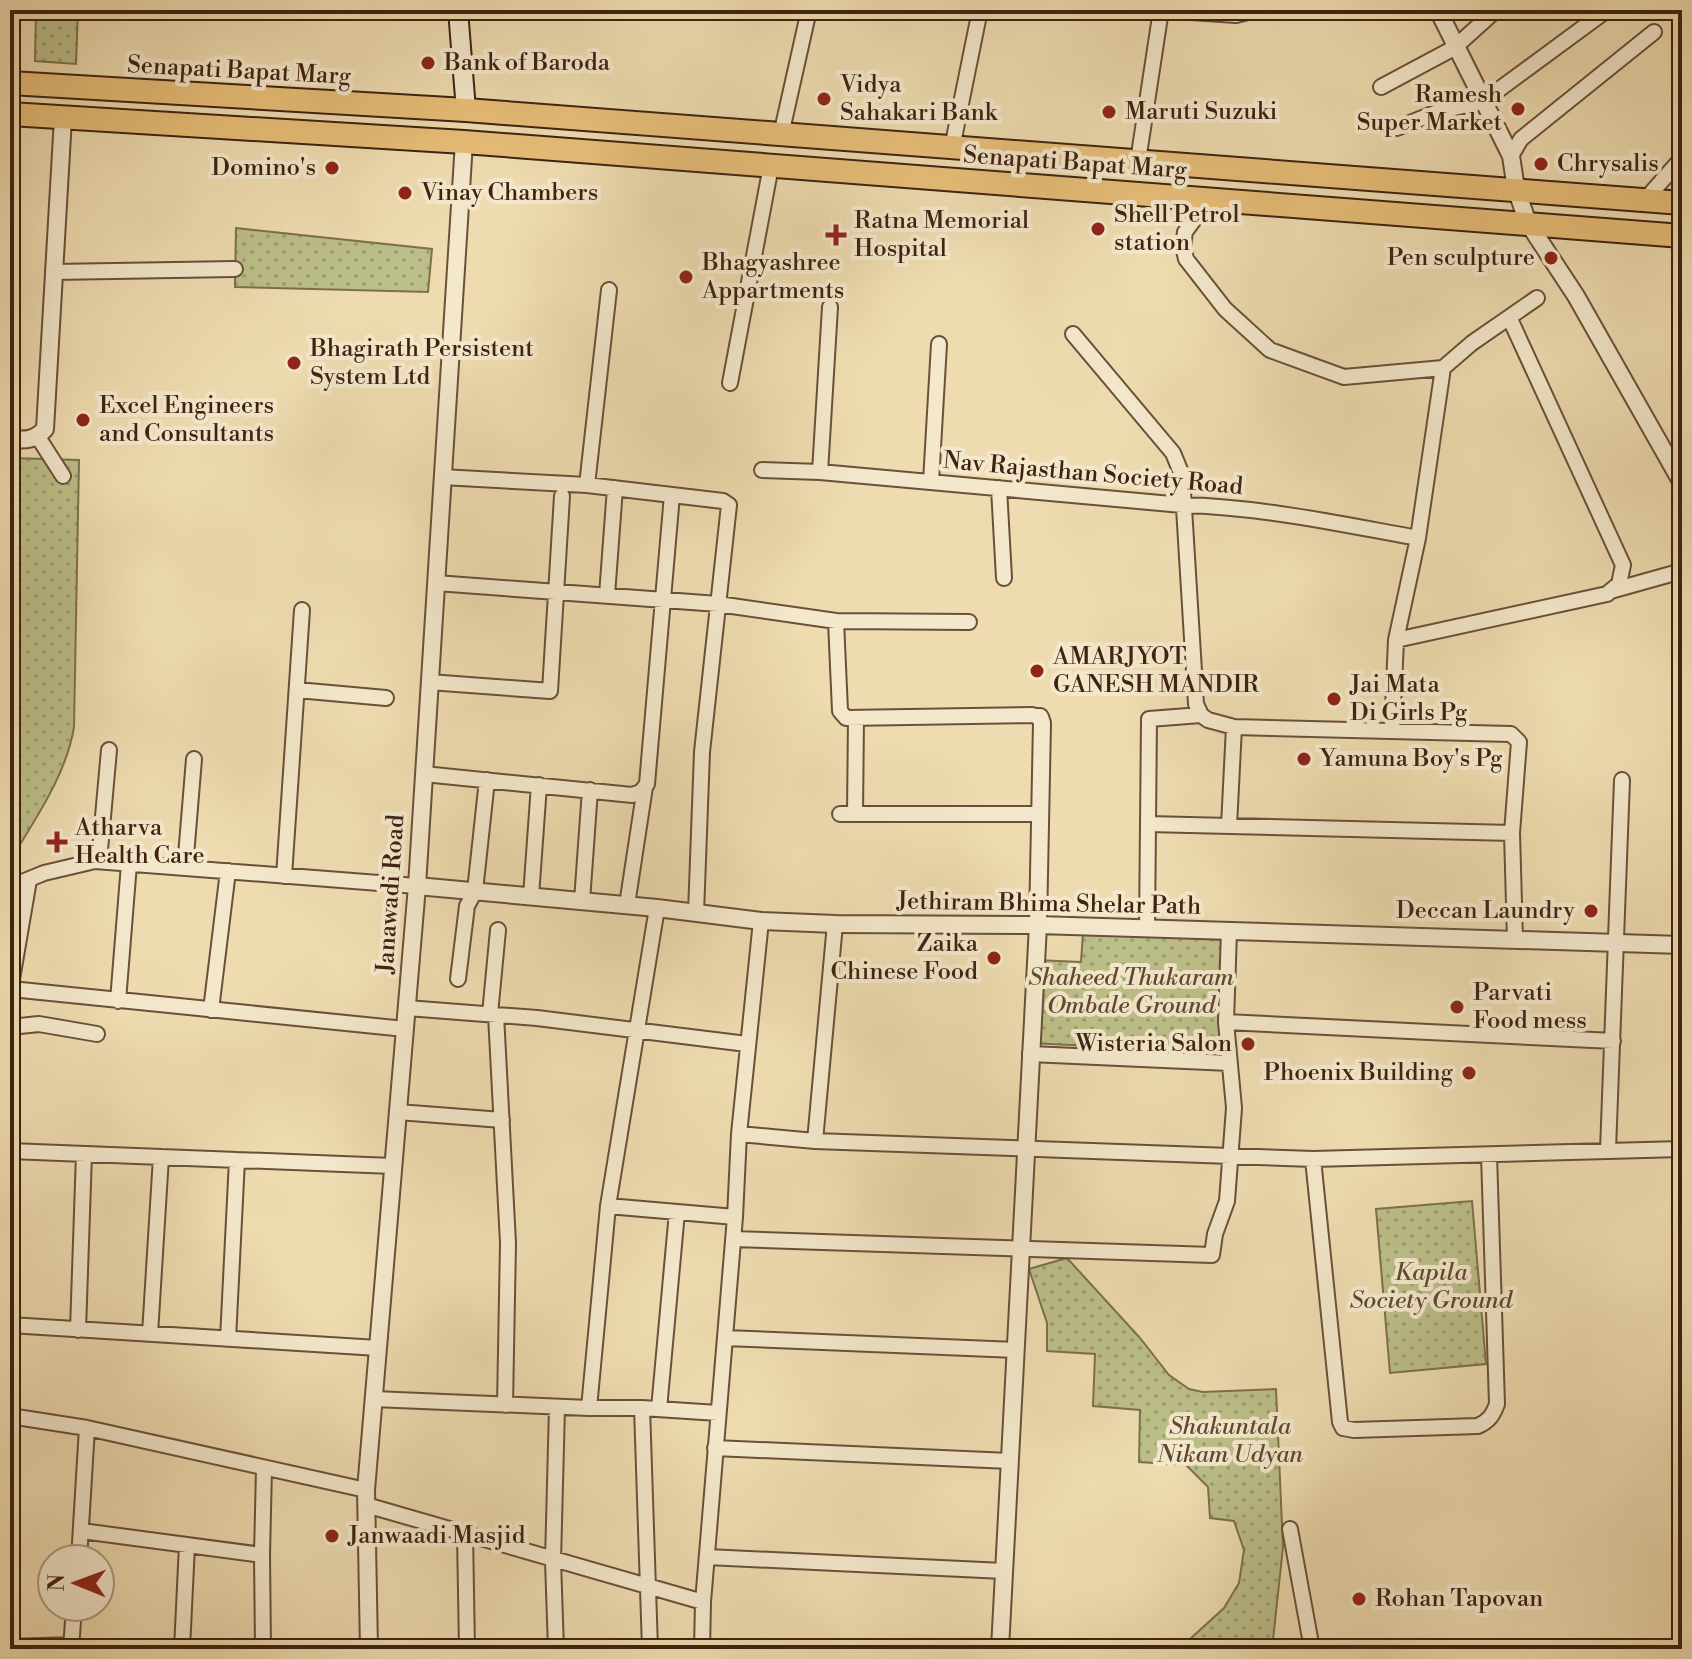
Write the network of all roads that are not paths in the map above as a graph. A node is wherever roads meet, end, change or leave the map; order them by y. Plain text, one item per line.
1 (458, 10) edge
2 (809, 10) edge
3 (980, 10) edge
4 (1161, 10) edge
5 (1256, 10) edge
6 (1438, 10) edge
7 (1496, 10) edge
8 (1607, 10) edge
9 (1654, 32) dead end
10 (1454, 48) junction
11 (10, 83) edge
12 (1381, 87) dead end
13 (1482, 102) junction
14 (466, 110) junction
15 (10, 114) edge
16 (63, 118) junction
17 (1397, 128) dead end
18 (781, 135) junction
19 (464, 142) junction
20 (952, 148) junction
21 (1511, 156) junction
22 (1682, 158) edge
23 (1138, 161) junction
24 (771, 166) junction
25 (1516, 189) junction
26 (1209, 199) junction
27 (1645, 200) junction
28 (1682, 203) edge
29 (1528, 223) junction
30 (1682, 236) edge
31 (235, 269) dead end
32 (53, 272) junction
33 (609, 290) dead end
34 (1537, 298) dead end
35 (830, 307) dead end
36 (1510, 319) junction
37 (1073, 334) dead end
38 (939, 344) dead end
39 (1443, 368) junction
40 (730, 383) dead end
41 (38, 437) junction
42 (10, 439) edge
43 (762, 470) dead end
44 (820, 472) junction
45 (63, 476) dead end
46 (442, 477) junction
47 (931, 482) junction
48 (1682, 483) edge
49 (587, 485) junction
50 (615, 488) junction
51 (999, 488) junction
52 (672, 495) junction
53 (562, 496) dead end
54 (1182, 505) junction
55 (1418, 538) junction
56 (1682, 571) edge
57 (1004, 578) dead end
58 (436, 583) junction
59 (1613, 590) junction
60 (557, 592) junction
61 (607, 595) junction
62 (662, 599) junction
63 (718, 604) junction
64 (302, 610) dead end
65 (836, 621) junction
66 (969, 622) dead end
67 (1396, 640) junction
68 (429, 682) junction
69 (297, 690) junction
70 (386, 698) dead end
71 (1201, 715) junction
72 (1040, 717) joint
73 (856, 718) junction
74 (1234, 727) junction
75 (1392, 730) junction
76 (109, 750) dead end
77 (194, 759) dead end
78 (424, 774) junction
79 (487, 780) junction
80 (1622, 780) dead end
81 (539, 785) junction
82 (645, 787) junction
83 (590, 790) junction
84 (1040, 814) junction
85 (1148, 824) junction
86 (1229, 826) junction
87 (1512, 833) junction
88 (99, 861) junction
89 (129, 864) junction
90 (185, 868) junction
91 (228, 871) junction
92 (284, 876) junction
93 (29, 880) junction
94 (417, 886) junction
95 (10, 887) edge
96 (475, 891) junction
97 (531, 896) junction
98 (582, 901) junction
99 (627, 905) junction
100 (657, 908) junction
101 (696, 913) junction
102 (761, 921) junction
103 (835, 924) junction
104 (1038, 925) junction
105 (1147, 929) junction
106 (498, 930) dead end
107 (1229, 931) junction
108 (1515, 940) junction
109 (1618, 943) junction
110 (1682, 945) edge
111 (458, 979) dead end
112 (11, 990) edge
113 (118, 1001) junction
114 (407, 1008) junction
115 (211, 1010) junction
116 (493, 1015) junction
117 (1226, 1022) junction
118 (10, 1027) edge
119 (405, 1029) junction
120 (636, 1030) junction
121 (97, 1034) dead end
122 (1613, 1041) junction
123 (747, 1044) junction
124 (1030, 1054) junction
125 (1230, 1063) junction
126 (398, 1112) junction
127 (502, 1120) junction
128 (739, 1134) junction
129 (815, 1141) junction
130 (1025, 1147) junction
131 (1682, 1149) edge
132 (1608, 1150) junction
133 (10, 1151) edge
134 (84, 1154) junction
135 (1489, 1155) junction
136 (1230, 1156) junction
137 (161, 1157) junction
138 (1313, 1159) junction
139 (237, 1160) junction
140 (393, 1166) junction
141 (608, 1206) junction
142 (677, 1212) junction
143 (735, 1217) junction
144 (733, 1239) junction
145 (1021, 1248) junction
146 (10, 1325) edge
147 (78, 1330) junction
148 (150, 1334) junction
149 (725, 1338) junction
150 (228, 1339) junction
151 (378, 1348) junction
152 (1016, 1350) junction
153 (374, 1399) junction
154 (505, 1405) junction
155 (557, 1407) junction
156 (589, 1408) junction
157 (642, 1408) junction
158 (659, 1409) junction
159 (718, 1413) junction
160 (10, 1416) edge
161 (87, 1428) junction
162 (715, 1448) junction
163 (1010, 1461) junction
164 (264, 1468) junction
165 (366, 1498) junction
166 (1290, 1529) dead end
167 (82, 1531) junction
168 (465, 1534) junction
169 (81, 1543) edge
170 (187, 1545) junction
171 (262, 1555) junction
172 (707, 1557) junction
173 (553, 1561) junction
174 (1004, 1571) junction
175 (648, 1585) junction
176 (703, 1602) junction
177 (73, 1623) edge
178 (10, 1647) edge
179 (71, 1647) edge
180 (182, 1649) edge
181 (263, 1649) edge
182 (369, 1649) edge
183 (467, 1649) edge
184 (556, 1649) edge
185 (650, 1649) edge
186 (702, 1649) edge
187 (1000, 1649) edge
188 (1312, 1649) edge

1 - 14 main road
2 - 18 street
3 - 20 street
4 - 5 street
4 - 23 street
6 - 10 street
7 - 10 street
8 - 13 street
9 - 21 street
10 - 12 street
10 - 13 street
11 - 14 main road, Senapati Bapat Marg
13 - 17 street
13 - 21 street
14 - 18 main road, Senapati Bapat Marg
14 - 19 main road
15 - 16 main road, Senapati Bapat Marg
16 - 19 main road, Senapati Bapat Marg
16 - 32 street
18 - 20 main road, Senapati Bapat Marg
19 - 24 main road, Senapati Bapat Marg
19 - 46 street, Janawadi Road
20 - 23 main road, Senapati Bapat Marg
21 - 25 street
22 - 27 street
23 - 25 main road, Senapati Bapat Marg
24 - 26 main road, Senapati Bapat Marg
24 - 40 street
25 - 27 main road, Senapati Bapat Marg
25 - 29 street
26 - 29 main road, Senapati Bapat Marg
26 - 39 street
27 - 28 main road, Senapati Bapat Marg
29 - 30 main road, Senapati Bapat Marg
29 - 48 street
31 - 32 street
32 - 41 street
33 - 49 street
34 - 36 street
35 - 44 street
36 - 39 street
36 - 59 street
37 - 54 street
38 - 47 street
39 - 55 street
41 - 42 street
41 - 45 street
43 - 44 street, Nav Rajasthan Society Road
44 - 47 street, Nav Rajasthan Society Road
46 - 49 street
46 - 58 street, Janawadi Road
47 - 51 street, Nav Rajasthan Society Road
49 - 50 street
50 - 52 street
50 - 61 street
51 - 54 street, Nav Rajasthan Society Road
51 - 57 street
52 - 62 street
52 - 63 street
53 - 60 street
54 - 55 street, Nav Rajasthan Society Road
54 - 71 street
55 - 67 street
56 - 59 street
58 - 60 street
58 - 68 street, Janawadi Road
59 - 67 street
60 - 61 street
60 - 68 street
61 - 62 street
62 - 63 street
62 - 82 street
63 - 65 street
63 - 101 street
64 - 69 street
65 - 66 street
65 - 73 street
67 - 75 street
68 - 78 street, Janawadi Road
69 - 70 street
69 - 92 street
71 - 74 street
71 - 85 street
72 - 73 street
72 - 84 street
73 - 84 street
74 - 75 street
74 - 86 street
75 - 87 street
76 - 88 street
77 - 90 street
78 - 79 street
78 - 94 street, Janawadi Road
79 - 81 street
79 - 96 street
80 - 109 street
81 - 83 street
81 - 97 street
82 - 83 street
82 - 99 street
83 - 98 street
84 - 104 street
85 - 86 street
85 - 105 street
86 - 87 street
87 - 108 street
88 - 89 street
88 - 93 street
89 - 90 street
89 - 113 street
90 - 91 street
91 - 92 street
91 - 115 street
92 - 94 street
93 - 95 street
93 - 112 street
94 - 96 street, Jethiram Bhima Shelar Path
94 - 114 street, Janawadi Road
96 - 97 street, Jethiram Bhima Shelar Path
96 - 111 street
97 - 98 street, Jethiram Bhima Shelar Path
98 - 99 street, Jethiram Bhima Shelar Path
99 - 100 street, Jethiram Bhima Shelar Path
100 - 101 street, Jethiram Bhima Shelar Path
100 - 120 street
101 - 102 street, Jethiram Bhima Shelar Path
102 - 103 street, Jethiram Bhima Shelar Path
102 - 123 street
103 - 104 street, Jethiram Bhima Shelar Path
103 - 129 street
104 - 105 street, Jethiram Bhima Shelar Path
104 - 124 street
105 - 107 street, Jethiram Bhima Shelar Path
106 - 116 street
107 - 108 street, Jethiram Bhima Shelar Path
107 - 117 street
108 - 109 street, Jethiram Bhima Shelar Path
109 - 110 street, Jethiram Bhima Shelar Path
109 - 122 street
112 - 113 street
113 - 115 street
114 - 116 street
114 - 119 street, Janawadi Road
115 - 119 street
116 - 120 street
116 - 127 street
117 - 122 street
117 - 125 street
118 - 121 street
119 - 126 street, Janawadi Road
120 - 123 street
120 - 141 street
122 - 132 street
123 - 128 street
124 - 125 street
124 - 130 street
125 - 136 street
126 - 127 street
126 - 140 street, Janawadi Road
127 - 154 street
128 - 129 street
128 - 143 street
129 - 130 street
130 - 136 street
130 - 145 street
131 - 132 street
132 - 135 street
133 - 134 street
134 - 137 street
134 - 147 street
135 - 138 street
135 - 138 street
136 - 138 street
136 - 145 street
137 - 139 street
137 - 148 street
139 - 140 street
139 - 150 street
140 - 151 street, Janawadi Road
141 - 142 street
141 - 156 street
142 - 143 street
142 - 158 street
143 - 144 street
144 - 145 street
144 - 149 street
145 - 152 street
146 - 147 street
147 - 148 street
148 - 150 street
149 - 152 street
149 - 159 street
150 - 151 street
151 - 153 street, Janawadi Road
152 - 163 street
153 - 154 street
153 - 165 street, Janawadi Road
154 - 155 street
155 - 156 street
155 - 173 street
156 - 157 street
157 - 158 street
157 - 175 street
158 - 159 street
159 - 162 street
160 - 161 street
161 - 164 street
161 - 167 street
162 - 163 street
162 - 172 street
163 - 174 street
164 - 165 street
164 - 171 street
165 - 168 street
165 - 182 street, Janawadi Road
166 - 188 street
167 - 169 street
167 - 170 street
168 - 173 street
168 - 183 street
170 - 171 street
170 - 180 street
171 - 181 street
172 - 174 street
172 - 176 street
173 - 175 street
173 - 184 street
174 - 187 street
175 - 176 street
175 - 185 street
176 - 186 street
177 - 179 street
178 - 179 street

